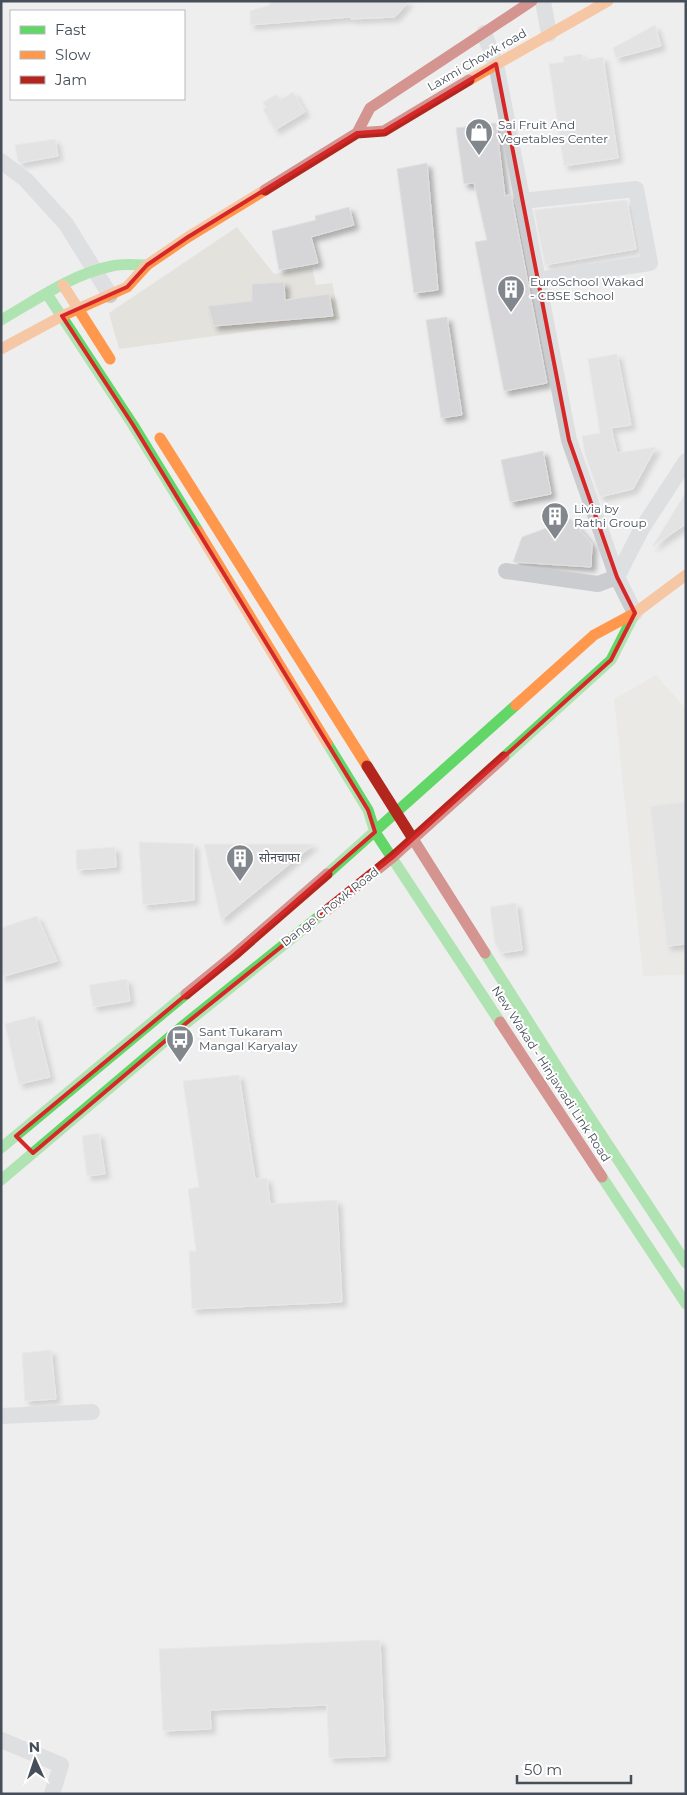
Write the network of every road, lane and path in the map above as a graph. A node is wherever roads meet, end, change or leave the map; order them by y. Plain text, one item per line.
1 (532, 1) edge
2 (543, 1) edge
3 (608, 1) edge
4 (484, 33) junction
5 (549, 34) junction
6 (496, 64) junction
7 (358, 133) junction
8 (1, 162) edge
9 (522, 202) junction
10 (147, 265) junction
11 (94, 271) junction
12 (538, 280) junction
13 (63, 285) junction
14 (47, 294) junction
15 (110, 296) junction
16 (78, 308) junction
17 (62, 316) junction
18 (1, 320) edge
19 (1, 349) edge
20 (115, 367) dead end
21 (152, 426) dead end
22 (686, 461) edge
23 (506, 571) dead end
24 (686, 575) edge
25 (617, 577) junction
26 (636, 613) junction
27 (397, 813) junction
28 (375, 832) junction
29 (413, 839) junction
30 (393, 858) junction
31 (568, 1084) junction
32 (549, 1096) junction
33 (25, 1144) junction
34 (1, 1148) edge
35 (1, 1180) edge
36 (686, 1263) edge
37 (679, 1279) edge
38 (686, 1304) edge
39 (92, 1412) dead end
40 (1, 1416) edge
41 (1, 1740) edge
42 (52, 1794) edge

1 - 4 main road, Laxmi Chowk road
2 - 5 street
3 - 5 main road, Laxmi Chowk road
4 - 6 street
4 - 7 main road, Laxmi Chowk road
5 - 6 main road, Laxmi Chowk road
6 - 7 main road, Laxmi Chowk road
6 - 9 street
7 - 10 main road, Laxmi Chowk road
8 - 11 street
9 - 12 street
9 - 12 street
10 - 11 main road
10 - 15 main road, Laxmi Chowk road
11 - 13 main road
11 - 15 street
12 - 25 street
13 - 14 main road
13 - 16 main road
14 - 17 main road, New Wakad - Hinjawadi Link Road
14 - 18 main road
15 - 16 main road, Laxmi Chowk road
16 - 17 main road, Laxmi Chowk road
16 - 20 main road
17 - 19 main road
17 - 28 main road, New Wakad - Hinjawadi Link Road
21 - 27 main road, New Wakad - Hinjawadi Link Road
22 - 25 street
23 - 25 street
24 - 26 main road, Dange Chowk Road
25 - 26 street
26 - 27 main road, Dange Chowk Road
26 - 29 main road, Dange Chowk Road
27 - 28 main road, Dange Chowk Road
27 - 29 main road, New Wakad - Hinjawadi Link Road
28 - 30 main road, New Wakad - Hinjawadi Link Road
28 - 33 main road, Dange Chowk Road
29 - 30 main road, Dange Chowk Road
29 - 31 main road, New Wakad - Hinjawadi Link Road
30 - 32 main road, New Wakad - Hinjawadi Link Road
30 - 33 main road, Dange Chowk Road
31 - 32 main road
31 - 36 main road, New Wakad - Hinjawadi Link Road
32 - 37 main road, New Wakad - Hinjawadi Link Road
33 - 34 main road, Dange Chowk Road
33 - 35 main road, Dange Chowk Road
37 - 38 main road, New Wakad - Hinjawadi Link Road
39 - 40 street
41 - 42 street

